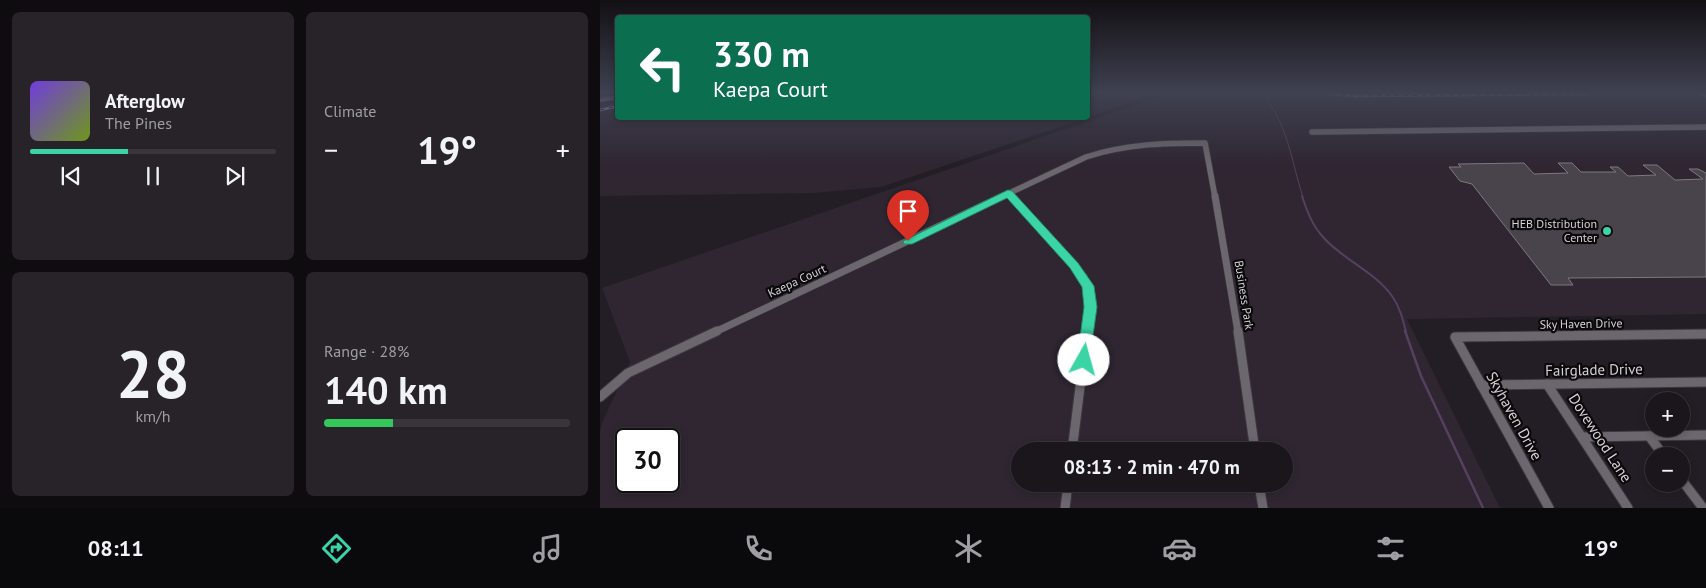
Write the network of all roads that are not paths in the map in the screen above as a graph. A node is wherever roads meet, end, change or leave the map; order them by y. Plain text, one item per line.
1 (1706, 127) edge
2 (1312, 132) dead end
3 (1205, 143) joint
4 (1008, 193) junction
5 (1706, 334) edge
6 (1456, 337) joint
7 (1706, 382) edge
8 (1547, 384) junction
9 (1482, 385) junction
10 (600, 397) edge
11 (1690, 435) edge
12 (1706, 435) edge
13 (1645, 436) edge
14 (1582, 437) junction
15 (1073, 442) edge
16 (1254, 442) edge
17 (1690, 491) edge
18 (1067, 492) edge
19 (1260, 492) edge
20 (1065, 508) edge
21 (1262, 508) edge
22 (1549, 508) edge
23 (1628, 508) edge
24 (1703, 508) edge

1 - 2 street
3 - 4 street, Kaepa Court
3 - 16 street, Business Park
4 - 10 street, Kaepa Court
4 - 15 street
5 - 6 street, Sky Haven Drive
6 - 9 street, Skyhaven Drive
7 - 8 street, Fairglade Drive
8 - 9 street, Fairglade Drive
8 - 14 street, Dovewood Lane
9 - 22 street, Skyhaven Drive
11 - 12 street
13 - 14 street
14 - 23 street, Dovewood Lane
17 - 24 street
18 - 20 street
19 - 21 street

